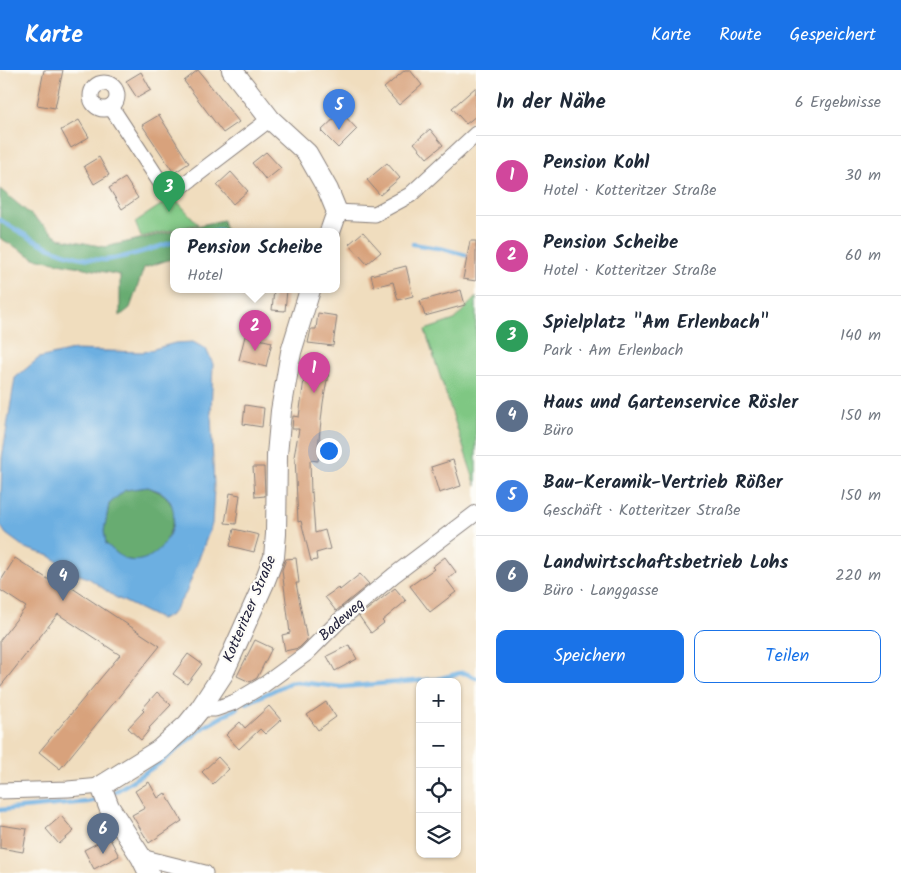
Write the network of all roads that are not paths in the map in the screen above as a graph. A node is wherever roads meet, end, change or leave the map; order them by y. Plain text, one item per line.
1 (232, 70) edge
2 (111, 107) dead end
3 (270, 119) junction
4 (476, 134) edge
5 (336, 212) junction
6 (331, 228) edge
7 (309, 293) edge
8 (476, 513) edge
9 (200, 709) junction
10 (0, 791) edge
11 (104, 793) junction
12 (145, 865) edge
13 (205, 873) edge

1 - 3 street
2 - 3 street
3 - 5 street
4 - 5 street
5 - 6 street
7 - 9 street, Kotteritzer Straße
8 - 9 street, Badeweg
9 - 11 street, Kotteritzer Straße
10 - 11 street
11 - 12 street
12 - 13 street

